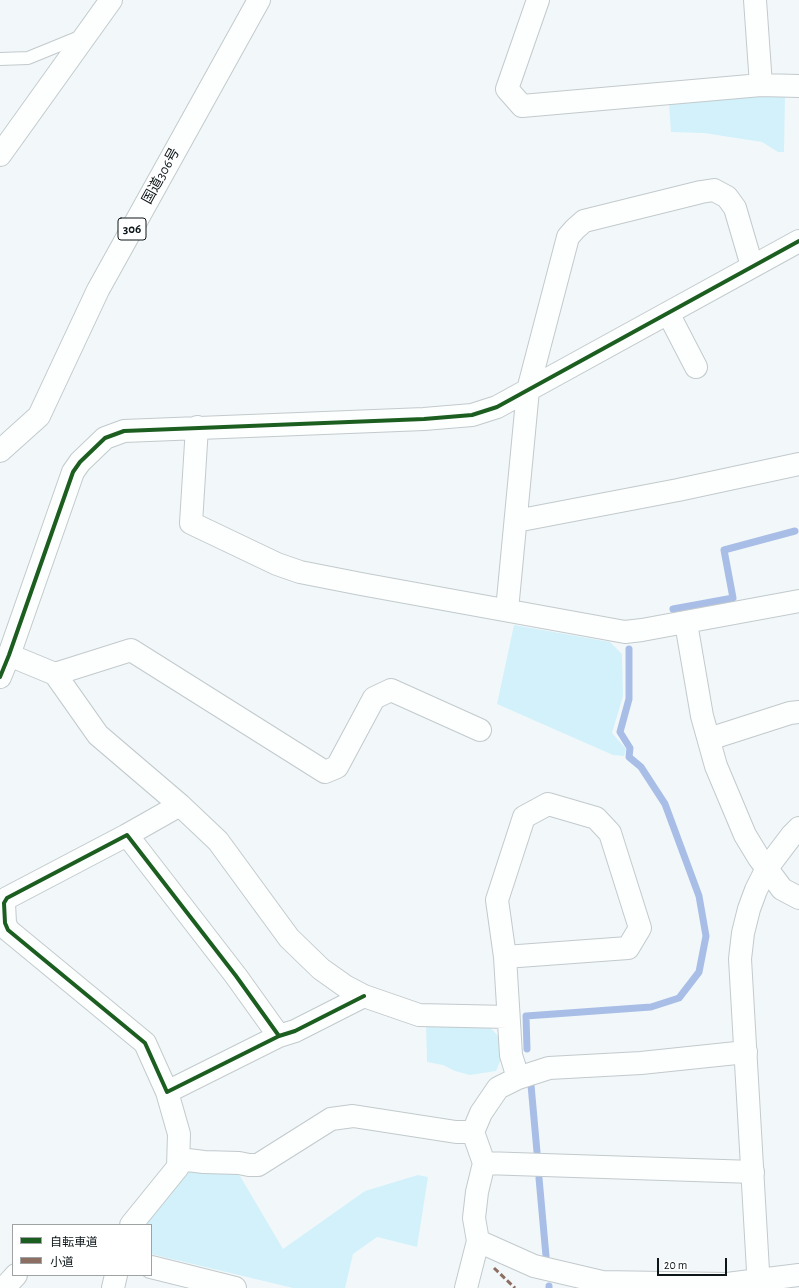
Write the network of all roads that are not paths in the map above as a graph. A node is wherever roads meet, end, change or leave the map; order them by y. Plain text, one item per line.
1 (111, 0) edge
2 (259, 0) edge
3 (538, 0) edge
4 (754, 0) edge
5 (87, 34) junction
6 (0, 59) edge
7 (761, 85) junction
8 (799, 86) edge
9 (0, 155) edge
10 (799, 241) edge
11 (752, 266) junction
12 (668, 313) junction
13 (696, 367) dead end
14 (528, 390) junction
15 (197, 427) junction
16 (0, 451) edge
17 (799, 464) edge
18 (516, 521) junction
19 (799, 601) edge
20 (507, 610) junction
21 (686, 623) junction
22 (9, 655) junction
23 (55, 674) junction
24 (0, 677) edge
25 (799, 712) edge
26 (480, 730) dead end
27 (709, 739) junction
28 (180, 805) junction
29 (799, 828) edge
30 (127, 835) junction
31 (767, 868) junction
32 (799, 898) edge
33 (505, 957) junction
34 (364, 996) junction
35 (508, 1017) junction
36 (279, 1036) junction
37 (746, 1052) junction
38 (518, 1078) junction
39 (167, 1092) junction
40 (473, 1132) junction
41 (179, 1159) junction
42 (484, 1163) junction
43 (753, 1172) junction
44 (132, 1224) edge
45 (478, 1241) junction
46 (152, 1267) edge
47 (799, 1275) edge
48 (15, 1276) edge
49 (116, 1276) edge
50 (759, 1284) edge
51 (4, 1288) edge
52 (113, 1288) edge
53 (232, 1288) edge
54 (466, 1288) edge

1 - 5 main road
2 - 16 main road, 国道306号 / 306
3 - 7 main road
4 - 7 main road
5 - 6 lane
5 - 9 main road
7 - 8 main road
10 - 11 main road
11 - 12 main road
11 - 14 main road
12 - 13 main road
12 - 14 main road
14 - 15 main road
14 - 18 main road
15 - 20 main road
15 - 22 main road
17 - 18 main road
18 - 20 main road
19 - 21 main road
20 - 21 main road
21 - 27 main road
22 - 23 main road
22 - 24 main road
23 - 26 main road
23 - 28 main road
25 - 27 main road
27 - 31 main road
28 - 30 main road
28 - 34 main road
29 - 31 main road
30 - 36 main road
30 - 39 main road
31 - 32 main road
31 - 37 main road
33 - 33 main road
33 - 35 main road
34 - 35 main road
34 - 36 main road
35 - 38 main road
36 - 39 main road
37 - 38 main road
37 - 43 main road
38 - 40 main road
39 - 41 main road
40 - 41 main road
40 - 42 main road
41 - 44 main road
42 - 43 main road
42 - 45 main road
43 - 50 main road
45 - 50 main road
45 - 54 main road
46 - 53 main road
47 - 50 main road
48 - 51 main road
49 - 52 main road

